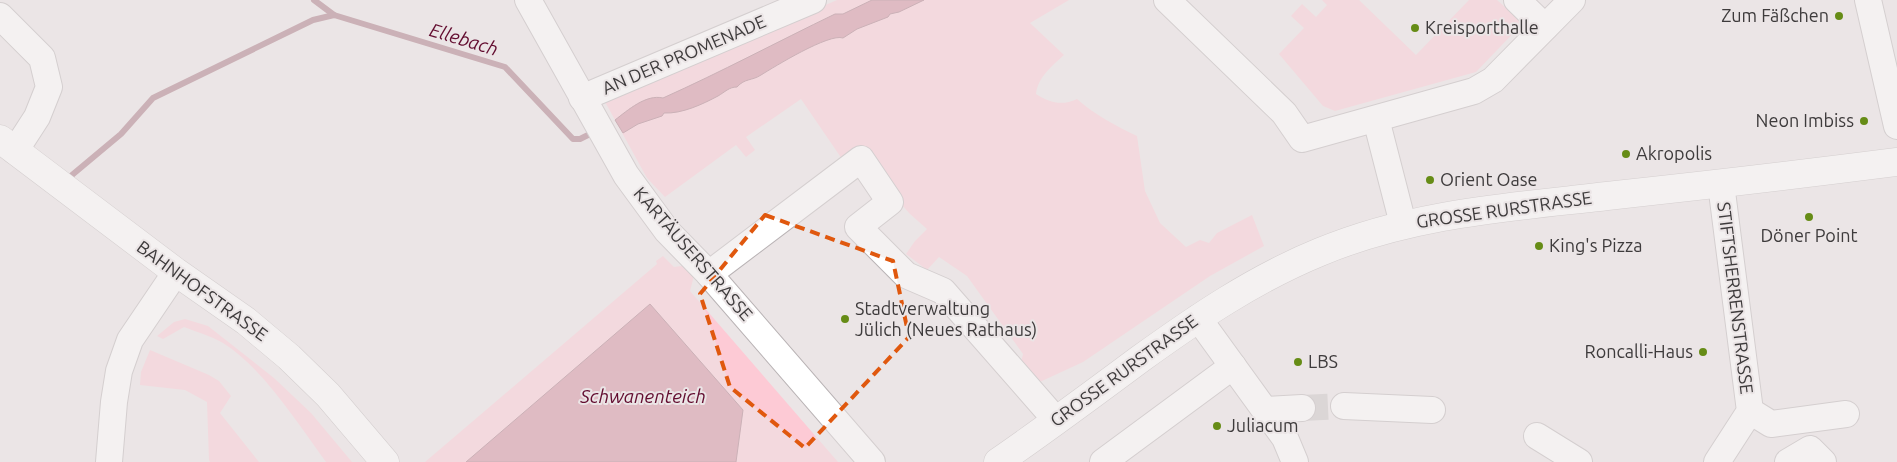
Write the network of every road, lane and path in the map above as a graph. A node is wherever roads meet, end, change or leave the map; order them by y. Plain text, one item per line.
1 (528, 0) edge
2 (813, 0) edge
3 (1167, 0) edge
4 (1516, 0) edge
5 (1572, 0) edge
6 (1868, 0) edge
7 (0, 16) edge
8 (1545, 27) junction
9 (588, 108) junction
10 (1376, 119) junction
11 (1897, 126) edge
12 (8, 145) edge
13 (1897, 162) edge
14 (1721, 184) junction
15 (1403, 224) junction
16 (176, 272) junction
17 (709, 274) junction
18 (1198, 318) junction
19 (1233, 366) junction
20 (1344, 406) tunnel mouth
21 (1302, 408) tunnel mouth
22 (1266, 410) junction
23 (1432, 410) dead end
24 (1750, 411) junction
25 (1846, 414) dead end
26 (1056, 420) junction
27 (1537, 436) dead end
28 (109, 462) edge
29 (385, 462) edge
30 (872, 462) edge
31 (998, 462) edge
32 (1102, 462) edge
33 (1295, 462) edge
34 (1579, 462) edge
35 (1716, 462) edge
36 (1788, 462) edge
37 (1823, 462) edge

1 - 9 street, KARTÄUSERSTRASSE
2 - 9 street, AN DER PROMENADE
3 - 10 street
4 - 8 street
5 - 8 street
6 - 11 street
7 - 12 street
8 - 10 street
9 - 17 street, KARTÄUSERSTRASSE
10 - 15 street
12 - 16 main road, BAHNHOFSTRASSE
13 - 14 main road, GROSSE RURSTRASSE
14 - 15 main road, GROSSE RURSTRASSE
14 - 24 street, STIFTSHERRENSTRASSE
15 - 18 main road, GROSSE RURSTRASSE
16 - 28 street
16 - 29 main road, BAHNHOFSTRASSE
17 - 26 street
17 - 30 street, KARTÄUSERSTRASSE
18 - 19 street
18 - 26 main road, GROSSE RURSTRASSE
19 - 22 street
19 - 32 street
20 - 23 street
21 - 22 street
22 - 33 street
24 - 25 street, STIFTSHERRENSTRASSE
24 - 35 street, STIFTSHERRENSTRASSE
26 - 31 main road, GROSSE RURSTRASSE
27 - 34 street
36 - 37 street

